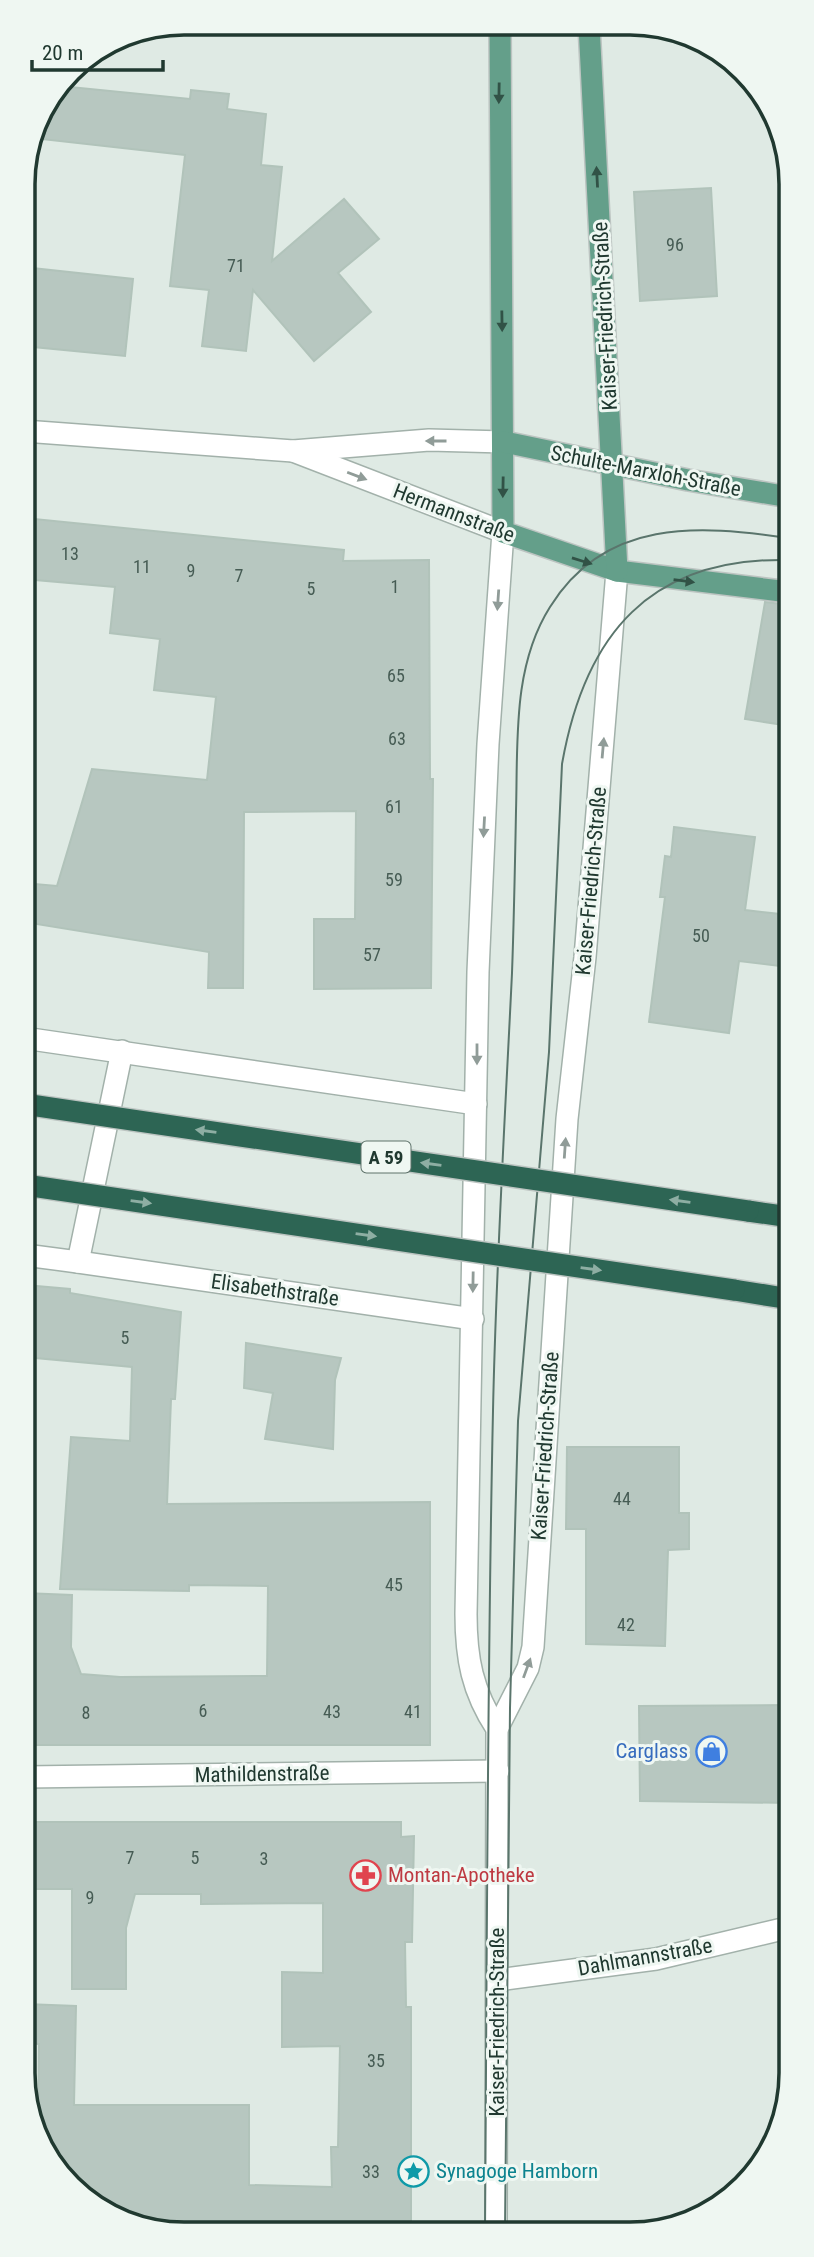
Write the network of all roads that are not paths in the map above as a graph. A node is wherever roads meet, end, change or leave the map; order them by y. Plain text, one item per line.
1 (500, 35) edge
2 (590, 35) edge
3 (35, 432) edge
4 (504, 442) junction
5 (293, 451) junction
6 (613, 465) junction
7 (779, 495) edge
8 (503, 532) junction
9 (617, 571) junction
10 (779, 591) edge
11 (35, 1039) edge
12 (122, 1051) junction
13 (476, 1104) junction
14 (35, 1106) edge
15 (35, 1186) edge
16 (779, 1215) edge
17 (35, 1256) edge
18 (78, 1262) junction
19 (779, 1297) edge
20 (472, 1318) junction
21 (497, 1729) junction
22 (498, 1771) junction
23 (35, 1777) edge
24 (779, 1930) edge
25 (498, 1980) junction
26 (496, 2222) edge

1 -> 4 main road, Kaiser-Friedrich-Straße
6 -> 2 main road, Kaiser-Friedrich-Straße
3 - 5 street, Hermannstraße
4 -> 5 street, Hermannstraße
4 - 6 main road, Schulte-Marxloh-Straße
4 -> 8 main road, Kaiser-Friedrich-Straße
5 -> 8 street, Hermannstraße
6 - 7 main road, Schulte-Marxloh-Straße
6 - 9 main road, Kaiser-Friedrich-Straße
8 -> 9 main road, Hermannstraße
8 -> 13 street, Kaiser-Friedrich-Straße
9 -> 10 main road
21 -> 9 street, Kaiser-Friedrich-Straße
11 - 12 street
12 - 13 street
12 - 18 street
13 -> 20 street, Kaiser-Friedrich-Straße
16 -> 14 highway, A 59, bridge
15 -> 19 highway, bridge
17 - 18 street, Elisabethstraße
18 - 20 street, Elisabethstraße
20 - 21 street, Kaiser-Friedrich-Straße
21 - 22 street, Kaiser-Friedrich-Straße
22 - 23 street, Mathildenstraße
22 - 25 street, Kaiser-Friedrich-Straße
24 - 25 street, Dahlmannstraße
25 - 26 street, Kaiser-Friedrich-Straße

